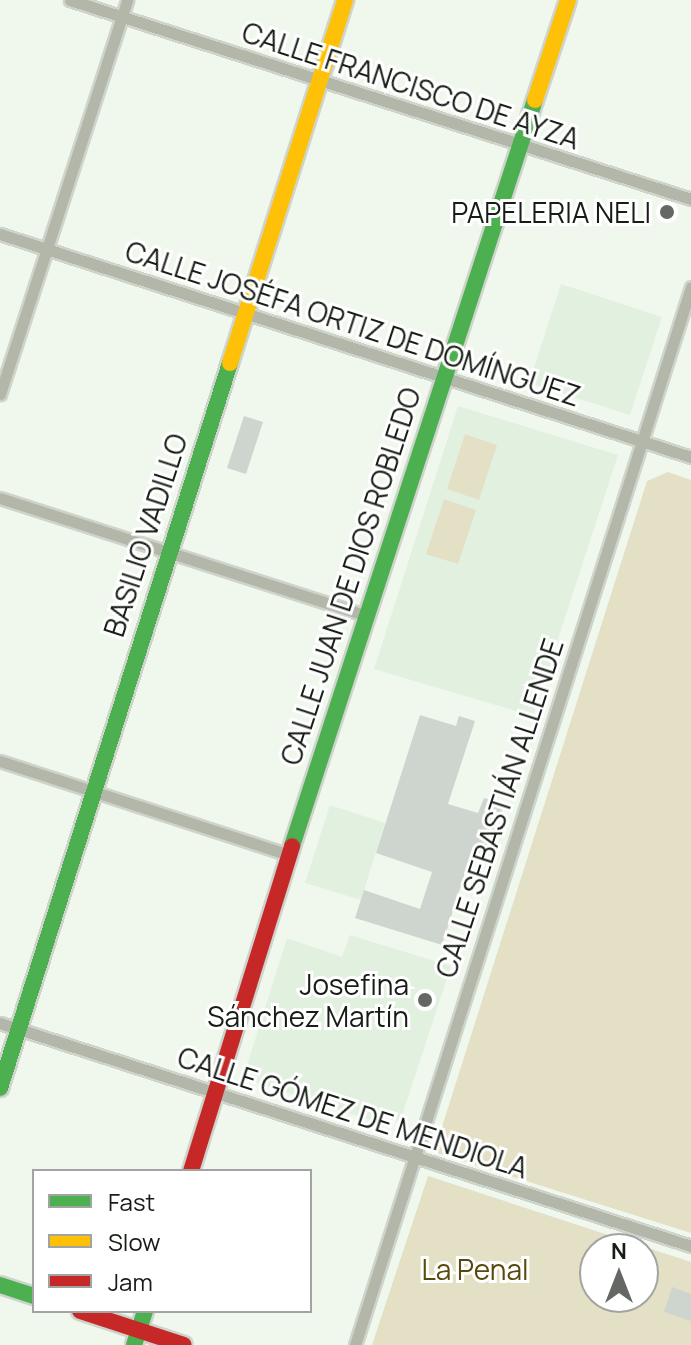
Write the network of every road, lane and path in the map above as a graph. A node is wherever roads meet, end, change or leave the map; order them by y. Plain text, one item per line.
1 (70, 0) edge
2 (127, 0) edge
3 (345, 0) edge
4 (568, 0) edge
5 (121, 17) junction
6 (319, 80) junction
7 (518, 145) junction
8 (691, 199) edge
9 (0, 234) edge
10 (46, 249) junction
11 (691, 287) edge
12 (244, 313) junction
13 (442, 377) junction
14 (0, 394) edge
15 (641, 441) junction
16 (691, 457) edge
17 (0, 498) edge
18 (167, 552) junction
19 (364, 615) junction
20 (0, 761) edge
21 (90, 790) junction
22 (287, 854) junction
23 (0, 1023) edge
24 (19, 1030) junction
25 (0, 1088) edge
26 (216, 1093) junction
27 (414, 1158) junction
28 (192, 1169) edge
29 (691, 1246) edge
30 (0, 1285) edge
31 (32, 1295) edge
32 (84, 1313) edge
33 (144, 1313) edge
34 (137, 1338) edge
35 (184, 1345) edge
36 (355, 1345) edge

1 - 5 street, CALLE FRANCISCO DE AYZA
2 - 5 street
3 - 6 street, BASILIO VADILLO
4 - 7 street, CALLE JUAN DE DIOS ROBLEDO
5 - 6 street, CALLE FRANCISCO DE AYZA
5 - 10 street
6 - 7 street, CALLE FRANCISCO DE AYZA
6 - 12 street, BASILIO VADILLO
7 - 8 street, CALLE FRANCISCO DE AYZA
7 - 13 street, CALLE JUAN DE DIOS ROBLEDO
9 - 10 street, CALLE JOSÉFA ORTIZ DE DOMÍNGUEZ
10 - 12 street, CALLE JOSÉFA ORTIZ DE DOMÍNGUEZ
10 - 14 street
11 - 15 street, CALLE SEBASTIÁN ALLENDE
12 - 13 street, CALLE JOSÉFA ORTIZ DE DOMÍNGUEZ
12 - 18 street, BASILIO VADILLO
13 - 15 street, CALLE JOSÉFA ORTIZ DE DOMÍNGUEZ
13 - 19 street, CALLE JUAN DE DIOS ROBLEDO
15 - 16 street, CALLE JOSÉFA ORTIZ DE DOMÍNGUEZ
15 - 27 street, CALLE SEBASTIÁN ALLENDE
17 - 18 street
18 - 19 street
18 - 21 street, BASILIO VADILLO
19 - 22 street, CALLE JUAN DE DIOS ROBLEDO
20 - 21 street
21 - 22 street
21 - 24 street, BASILIO VADILLO
22 - 26 street, CALLE JUAN DE DIOS ROBLEDO
23 - 24 street, CALLE GÓMEZ DE MENDIOLA
24 - 25 street, BASILIO VADILLO
24 - 26 street, CALLE GÓMEZ DE MENDIOLA
26 - 27 street, CALLE GÓMEZ DE MENDIOLA
26 - 28 street, CALLE JUAN DE DIOS ROBLEDO
27 - 29 street, CALLE GÓMEZ DE MENDIOLA
27 - 36 street, CALLE SEBASTIÁN ALLENDE
30 - 31 street
32 - 34 street
33 - 34 street
34 - 35 street

